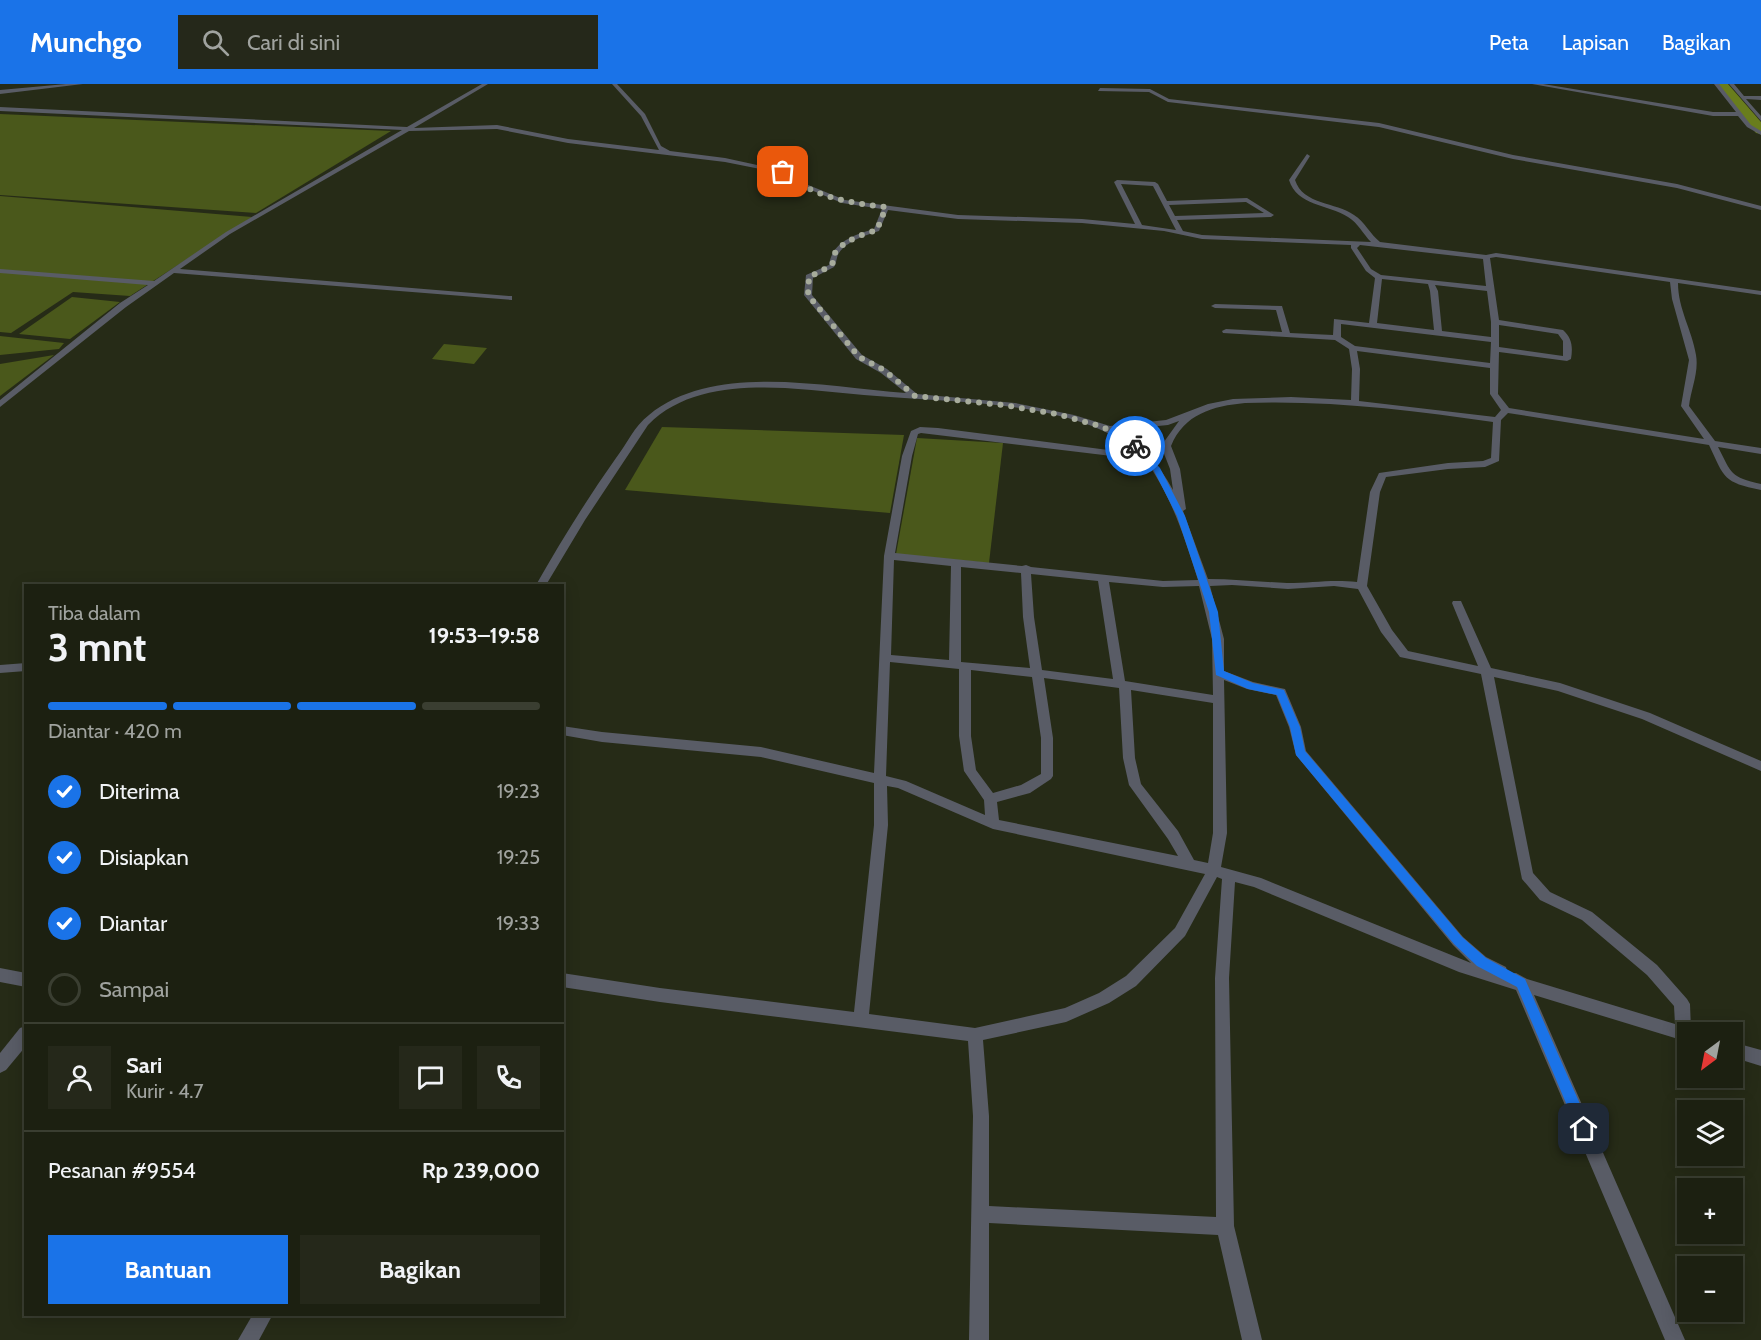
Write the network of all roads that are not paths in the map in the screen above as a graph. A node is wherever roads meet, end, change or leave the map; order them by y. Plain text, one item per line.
1 (66, 84) edge
2 (81, 84) edge
3 (486, 84) edge
4 (614, 84) edge
5 (1534, 84) edge
6 (1716, 84) edge
7 (1731, 84) edge
8 (55, 87) junction
9 (1100, 90) dead end
10 (0, 92) edge
11 (1761, 98) edge
12 (1728, 99) junction
13 (1743, 99) junction
14 (0, 109) edge
15 (1739, 114) junction
16 (1761, 119) edge
17 (411, 128) junction
18 (1761, 133) edge
19 (668, 153) junction
20 (1307, 156) dead end
21 (1166, 203) junction
22 (886, 207) junction
23 (1761, 208) edge
24 (1174, 218) junction
25 (1140, 227) junction
26 (1181, 233) junction
27 (1362, 243) junction
28 (1378, 244) junction
29 (1486, 257) junction
30 (0, 271) edge
31 (173, 271) junction
32 (1379, 277) junction
33 (1674, 280) junction
34 (1430, 281) junction
35 (154, 283) junction
36 (1490, 289) junction
37 (1761, 293) edge
38 (509, 298) dead end
39 (1215, 306) dead end
40 (1494, 322) junction
41 (1373, 324) junction
42 (1226, 331) dead end
43 (1437, 332) junction
44 (1286, 333) junction
45 (1337, 338) junction
46 (1495, 344) junction
47 (1353, 348) junction
48 (1494, 366) junction
49 (915, 396) junction
50 (1355, 402) junction
51 (0, 404) edge
52 (1198, 410) junction
53 (1506, 410) junction
54 (1497, 420) junction
55 (1107, 429) junction
56 (1713, 445) junction
57 (1761, 451) edge
58 (1149, 458) junction
59 (1761, 487) edge
60 (1181, 516) junction
61 (889, 556) junction
62 (956, 564) junction
63 (1026, 568) junction
64 (1103, 578) junction
65 (542, 584) edge
66 (1203, 584) junction
67 (1362, 586) junction
68 (1457, 603) dead end
69 (886, 658) junction
70 (960, 665) junction
71 (24, 667) edge
72 (0, 669) edge
73 (1219, 673) junction
74 (1487, 673) junction
75 (1039, 674) junction
76 (1123, 685) junction
77 (1220, 700) junction
78 (564, 730) edge
79 (1761, 766) edge
80 (880, 779) junction
81 (990, 799) junction
82 (993, 824) junction
83 (1189, 864) junction
84 (1222, 872) junction
85 (0, 975) edge
86 (24, 980) edge
87 (564, 980) edge
88 (1521, 983) junction
89 (861, 1019) junction
90 (1684, 1022) edge
91 (1677, 1032) edge
92 (24, 1035) edge
93 (975, 1035) junction
94 (1743, 1052) edge
95 (1761, 1058) edge
96 (0, 1065) edge
97 (982, 1214) junction
98 (1225, 1226) junction
99 (263, 1316) edge
100 (248, 1340) edge
101 (979, 1340) edge
102 (1251, 1340) edge
103 (1675, 1340) edge

1 - 8 street
2 - 8 street
3 - 17 street
4 - 19 street
5 - 15 street
6 - 12 street
7 - 13 street
8 - 10 street
9 - 23 street
11 - 13 street
12 - 13 street
12 - 15 street
13 - 16 street
14 - 17 street
15 - 18 street
17 - 19 street
17 - 31 street
19 - 22 street
20 - 28 street
21 - 24 street
21 - 24 street
21 - 25 street
22 - 25 street
22 - 49 street
24 - 26 street
25 - 26 street
26 - 27 street
27 - 28 street
27 - 32 street
28 - 29 street
29 - 33 street
29 - 36 street
30 - 35 street
31 - 35 street
31 - 38 street
32 - 34 street
32 - 41 street
33 - 37 street
33 - 56 street
34 - 36 street
34 - 43 street
35 - 51 street
36 - 40 street
39 - 44 street
40 - 46 street
40 - 46 street
41 - 43 street
41 - 45 street
42 - 44 street
43 - 46 street
44 - 45 street
45 - 47 street
46 - 48 street
47 - 48 street
47 - 50 street
48 - 53 street
49 - 55 street
49 - 65 street
50 - 52 street
50 - 54 street
52 - 55 street
52 - 60 street
53 - 54 street
53 - 56 street
54 - 67 street
55 - 58 street
56 - 57 street
56 - 59 street
58 - 60 street
58 - 61 street
60 - 66 street
61 - 62 street
61 - 69 street
62 - 63 street
62 - 70 street
63 - 64 street
63 - 75 street
64 - 66 street
64 - 76 street
66 - 67 street
66 - 73 street
67 - 74 street
68 - 74 street
69 - 70 street
69 - 80 street
70 - 75 street
70 - 81 street
71 - 72 street
73 - 77 street
73 - 88 street
74 - 79 street
74 - 90 street
75 - 76 street
75 - 81 street
76 - 77 street
76 - 83 street
77 - 84 street
78 - 80 street
80 - 82 street
80 - 89 street
81 - 82 street
82 - 83 street
83 - 84 street
84 - 88 street
84 - 93 street
84 - 98 street
85 - 86 street
87 - 89 street
88 - 91 street
88 - 103 street
89 - 93 street
92 - 96 street
93 - 97 street
94 - 95 street
97 - 98 street
97 - 101 street
98 - 102 street
99 - 100 street

